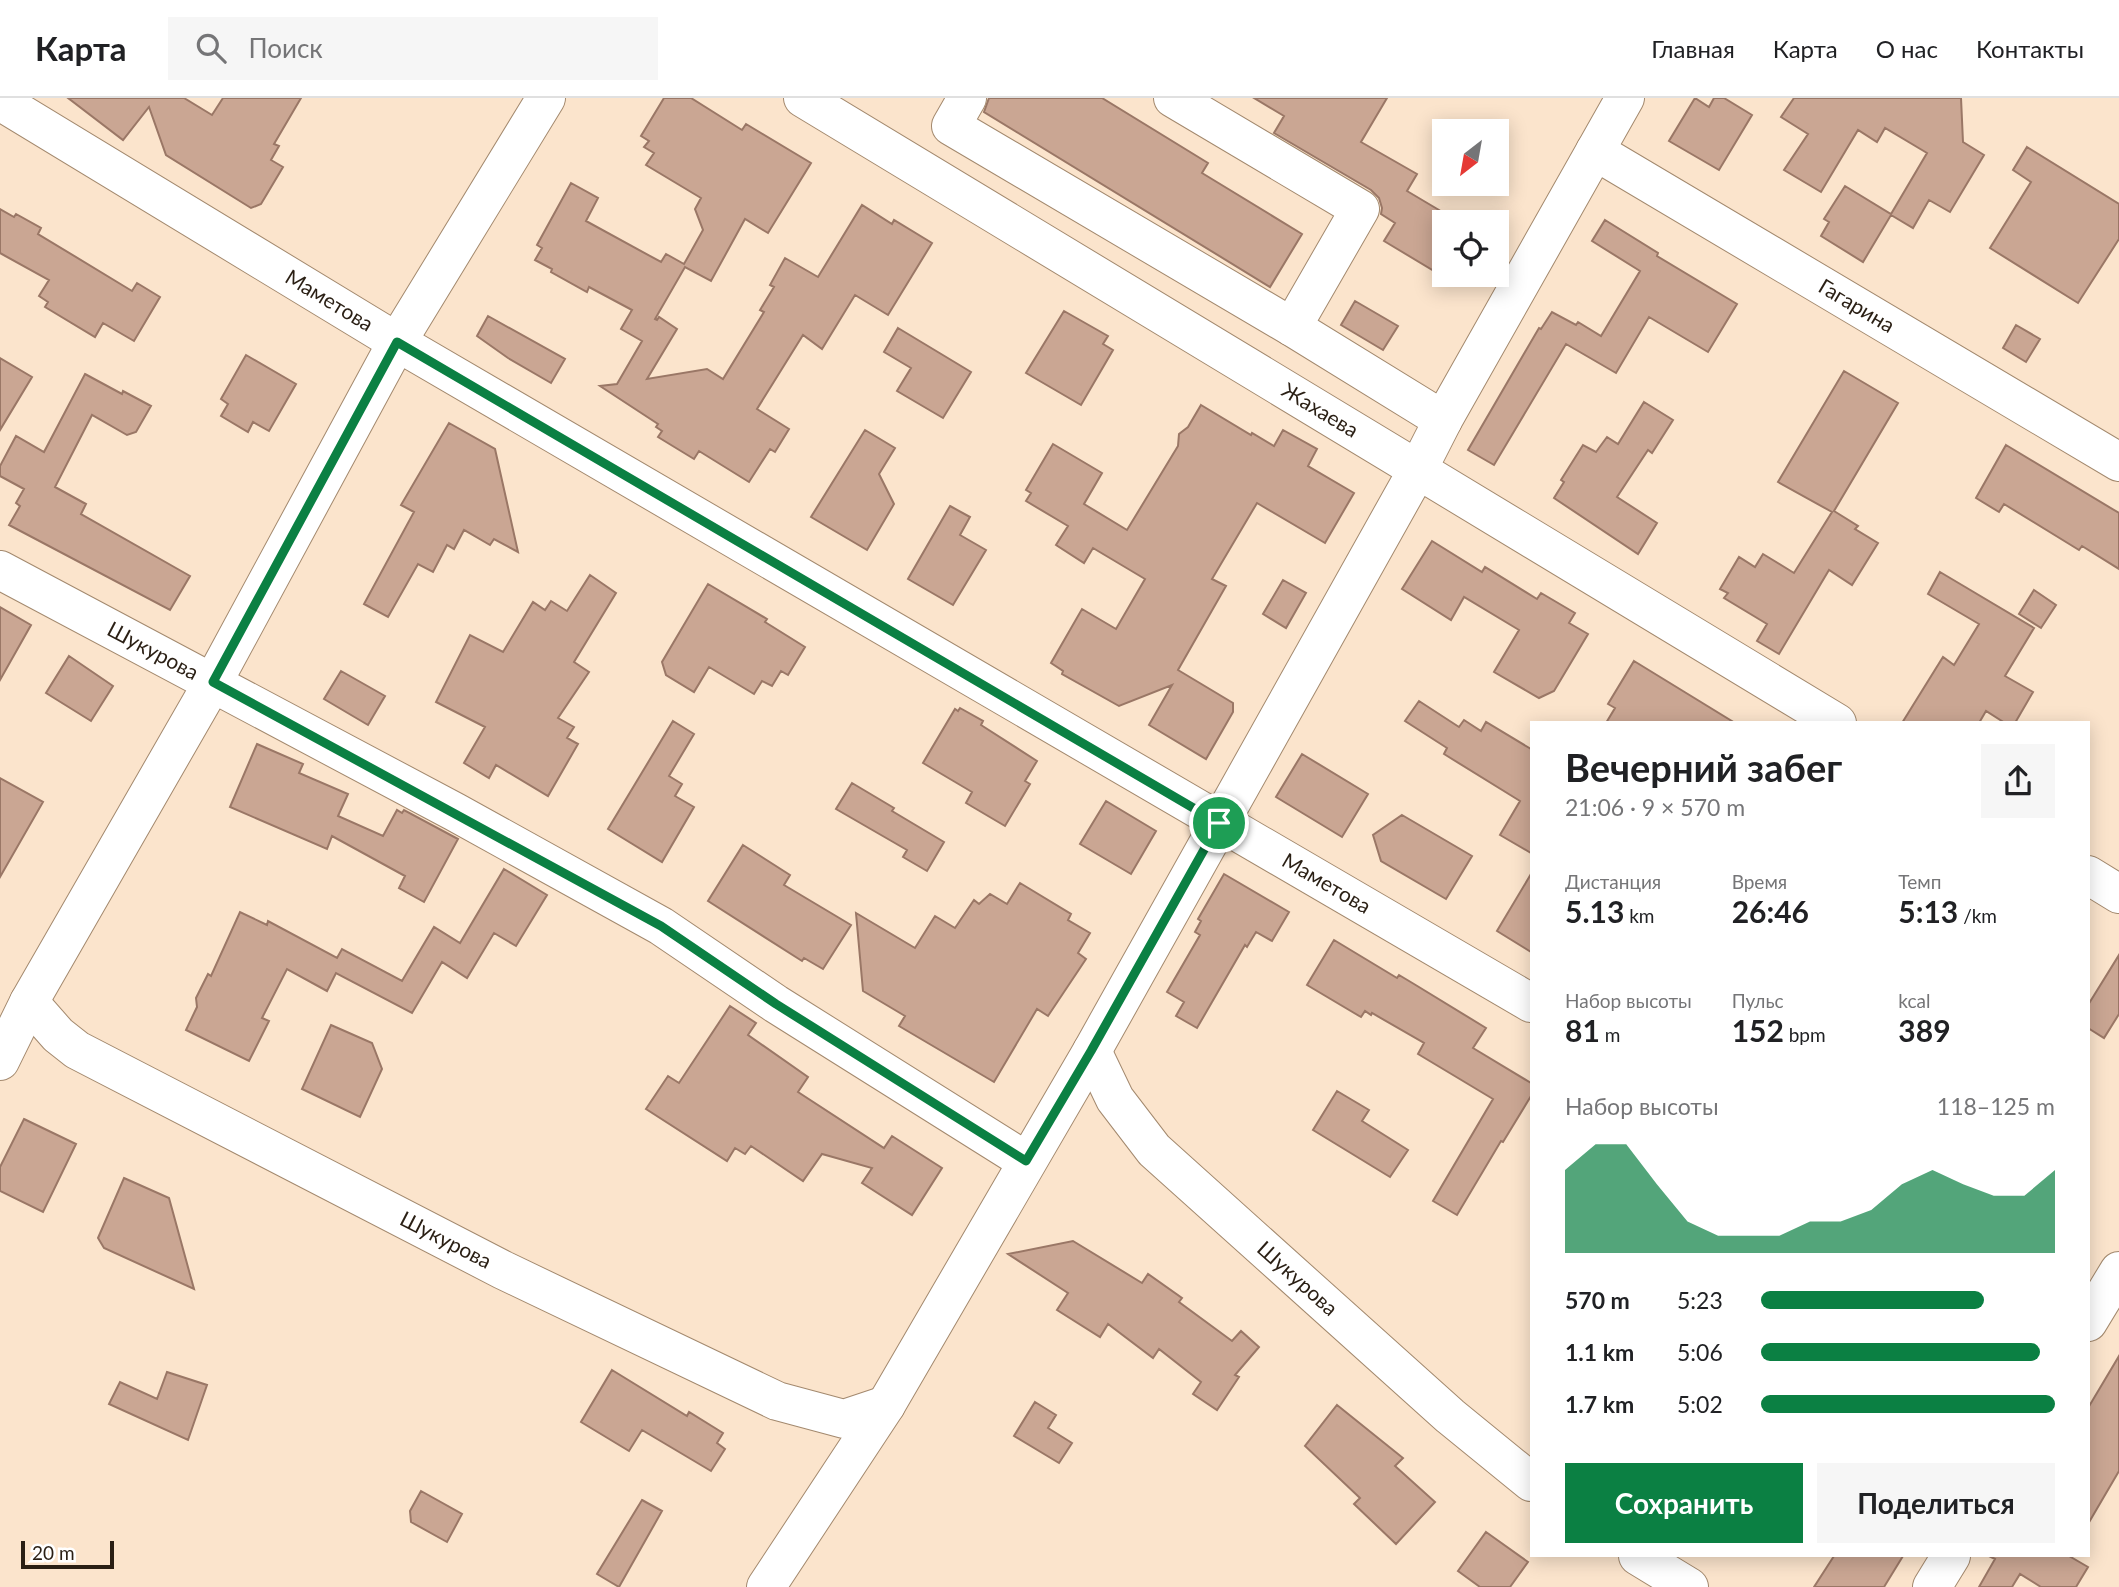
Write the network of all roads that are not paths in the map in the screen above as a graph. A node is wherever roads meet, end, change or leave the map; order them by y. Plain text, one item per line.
1 (546, 98) edge
2 (803, 98) edge
3 (967, 98) edge
4 (1173, 98) edge
5 (1625, 98) edge
6 (0, 101) edge
7 (1595, 151) junction
8 (1292, 327) junction
9 (397, 342) junction
10 (1443, 420) junction
11 (2119, 462) edge
12 (1418, 469) junction
13 (0, 570) edge
14 (213, 682) junction
15 (1834, 721) edge
16 (1219, 823) junction
17 (2090, 876) edge
18 (2119, 894) edge
19 (14, 1000) edge
20 (1530, 1002) edge
21 (1091, 1051) junction
22 (0, 1061) edge
23 (1026, 1161) junction
24 (2119, 1271) edge
25 (2090, 1319) edge
26 (886, 1405) junction
27 (1530, 1481) edge
28 (1640, 1557) edge
29 (1950, 1557) edge
30 (766, 1587) edge
31 (1689, 1587) edge
32 (1933, 1587) edge

1 - 9 street
2 - 12 street, Жахаева
3 - 8 street
4 - 8 street
5 - 7 street
6 - 9 street, Маметова
7 - 10 street
7 - 11 street, Гагарина
8 - 10 street
9 - 14 street
9 - 16 street, Маметова
10 - 12 street
12 - 15 street, Жахаева
12 - 16 street
13 - 14 street, Шукурова
14 - 19 street
14 - 23 street, Шукурова
16 - 20 street, Маметова
16 - 21 street
17 - 18 street
19 - 22 street
19 - 26 street, Шукурова
21 - 23 street
21 - 27 street, Шукурова
23 - 26 street
24 - 25 street
26 - 30 street
28 - 31 street
29 - 32 street

